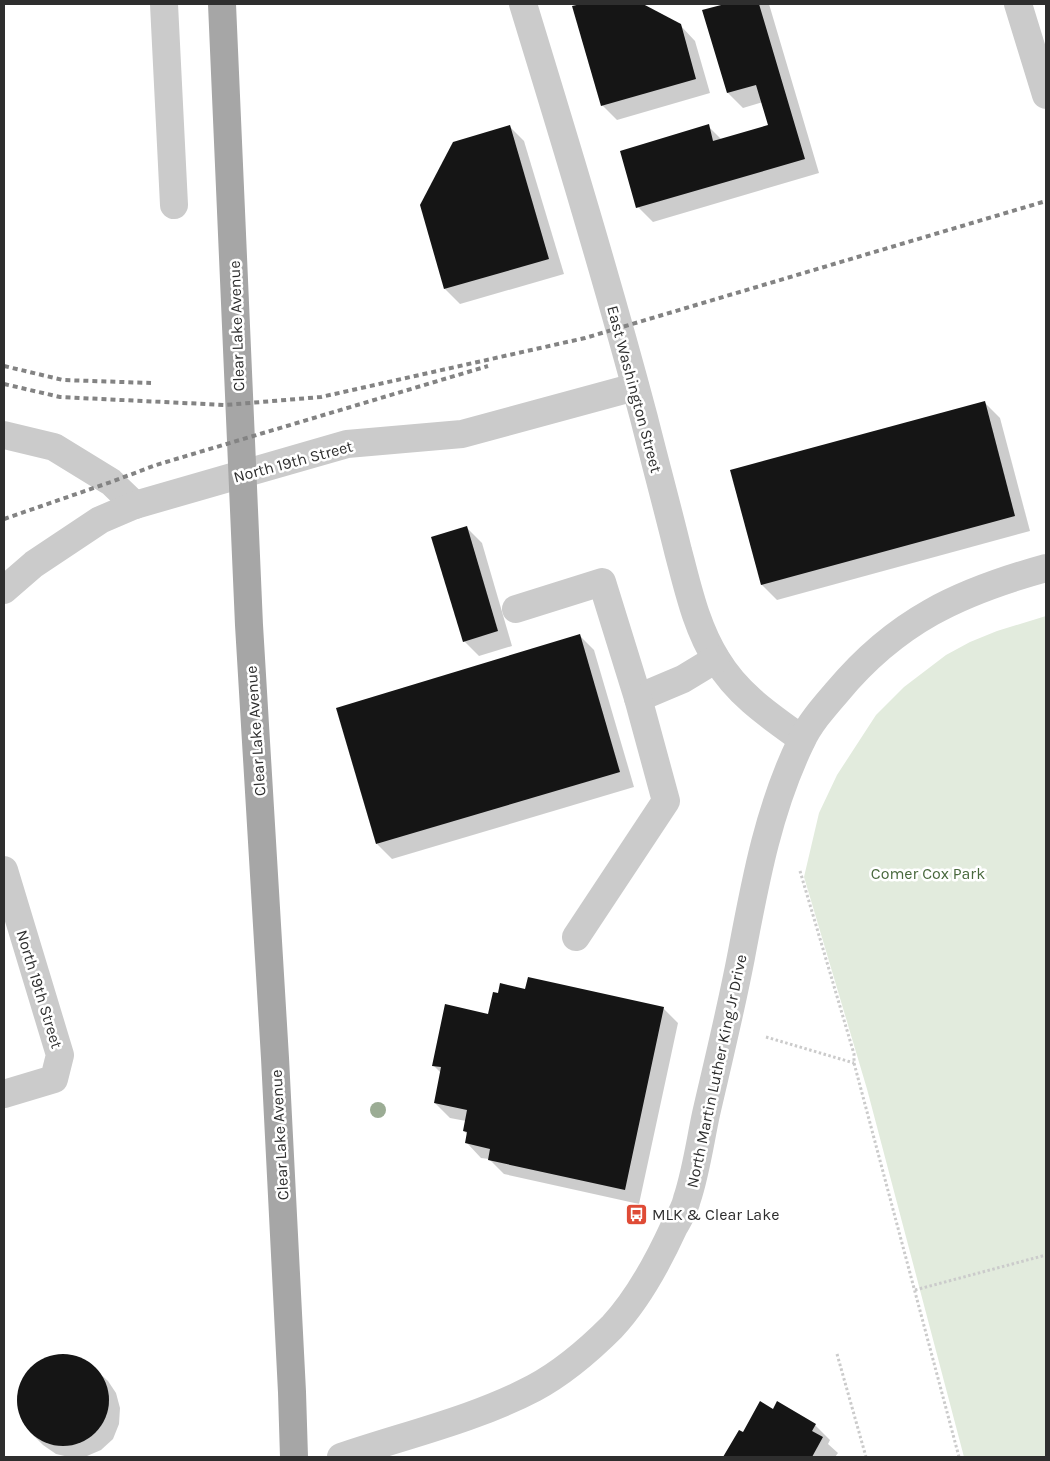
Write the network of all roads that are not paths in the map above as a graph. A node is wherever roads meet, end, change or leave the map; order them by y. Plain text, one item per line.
1 (164, 4) edge
2 (222, 4) edge
3 (523, 4) edge
4 (1018, 4) edge
5 (1046, 95) edge
6 (174, 205) dead end
7 (636, 387) junction
8 (4, 435) edge
9 (135, 505) junction
10 (1046, 568) edge
11 (4, 590) edge
12 (516, 609) dead end
13 (716, 659) junction
14 (638, 698) junction
15 (802, 738) junction
16 (4, 870) edge
17 (576, 937) dead end
18 (4, 1094) edge
19 (294, 1457) edge
20 (341, 1457) edge

1 - 6 street
2 - 19 main road, Clear Lake Avenue
3 - 7 street, East Washington Street
4 - 5 street
7 - 9 street, North 19th Street
7 - 13 street, East Washington Street
8 - 9 street
9 - 11 street, North 19th Street
10 - 15 street, North Martin Luther King Jr Drive
12 - 14 street
13 - 14 street
13 - 15 street, East Washington Street
14 - 17 street
15 - 20 street, North Martin Luther King Jr Drive
16 - 18 street, North 19th Street

